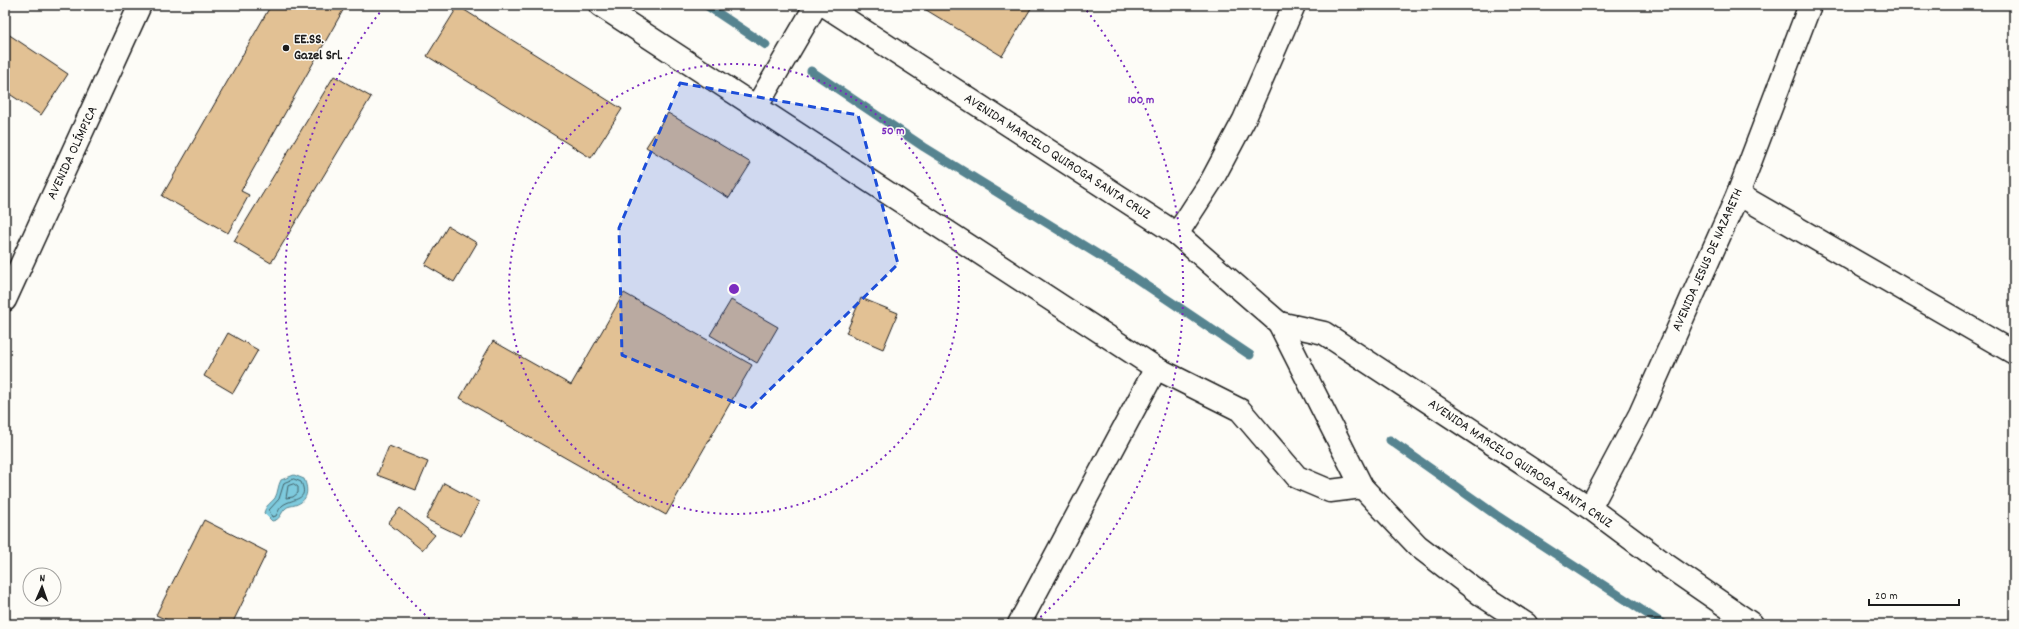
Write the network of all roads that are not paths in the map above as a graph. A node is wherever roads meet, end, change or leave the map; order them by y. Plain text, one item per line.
1 (140, 5) edge
2 (600, 5) edge
3 (816, 5) edge
4 (824, 5) edge
5 (1294, 5) edge
6 (1810, 5) edge
7 (756, 106) junction
8 (1738, 194) junction
9 (1177, 234) junction
10 (5, 300) edge
11 (1279, 323) junction
12 (2014, 353) edge
13 (1156, 368) junction
14 (1362, 487) junction
15 (1590, 508) junction
16 (1019, 624) edge
17 (1526, 624) edge
18 (1752, 624) edge

1 - 10 street, AVENIDA OLÍMPICA
2 - 7 street
3 - 7 street
4 - 9 street, AVENIDA MARCELO QUIROGA SANTA CRUZ
5 - 9 street
6 - 8 street, AVENIDA JESUS DE NAZARETH
7 - 13 street
8 - 12 street
8 - 15 street, AVENIDA JESUS DE NAZARETH
9 - 11 street, AVENIDA MARCELO QUIROGA SANTA CRUZ
11 - 14 street, AVENIDA MARCELO QUIROGA SANTA CRUZ
11 - 15 street, AVENIDA MARCELO QUIROGA SANTA CRUZ
13 - 14 street
13 - 16 street
14 - 17 street, AVENIDA MARCELO QUIROGA SANTA CRUZ
15 - 18 street, AVENIDA MARCELO QUIROGA SANTA CRUZ

